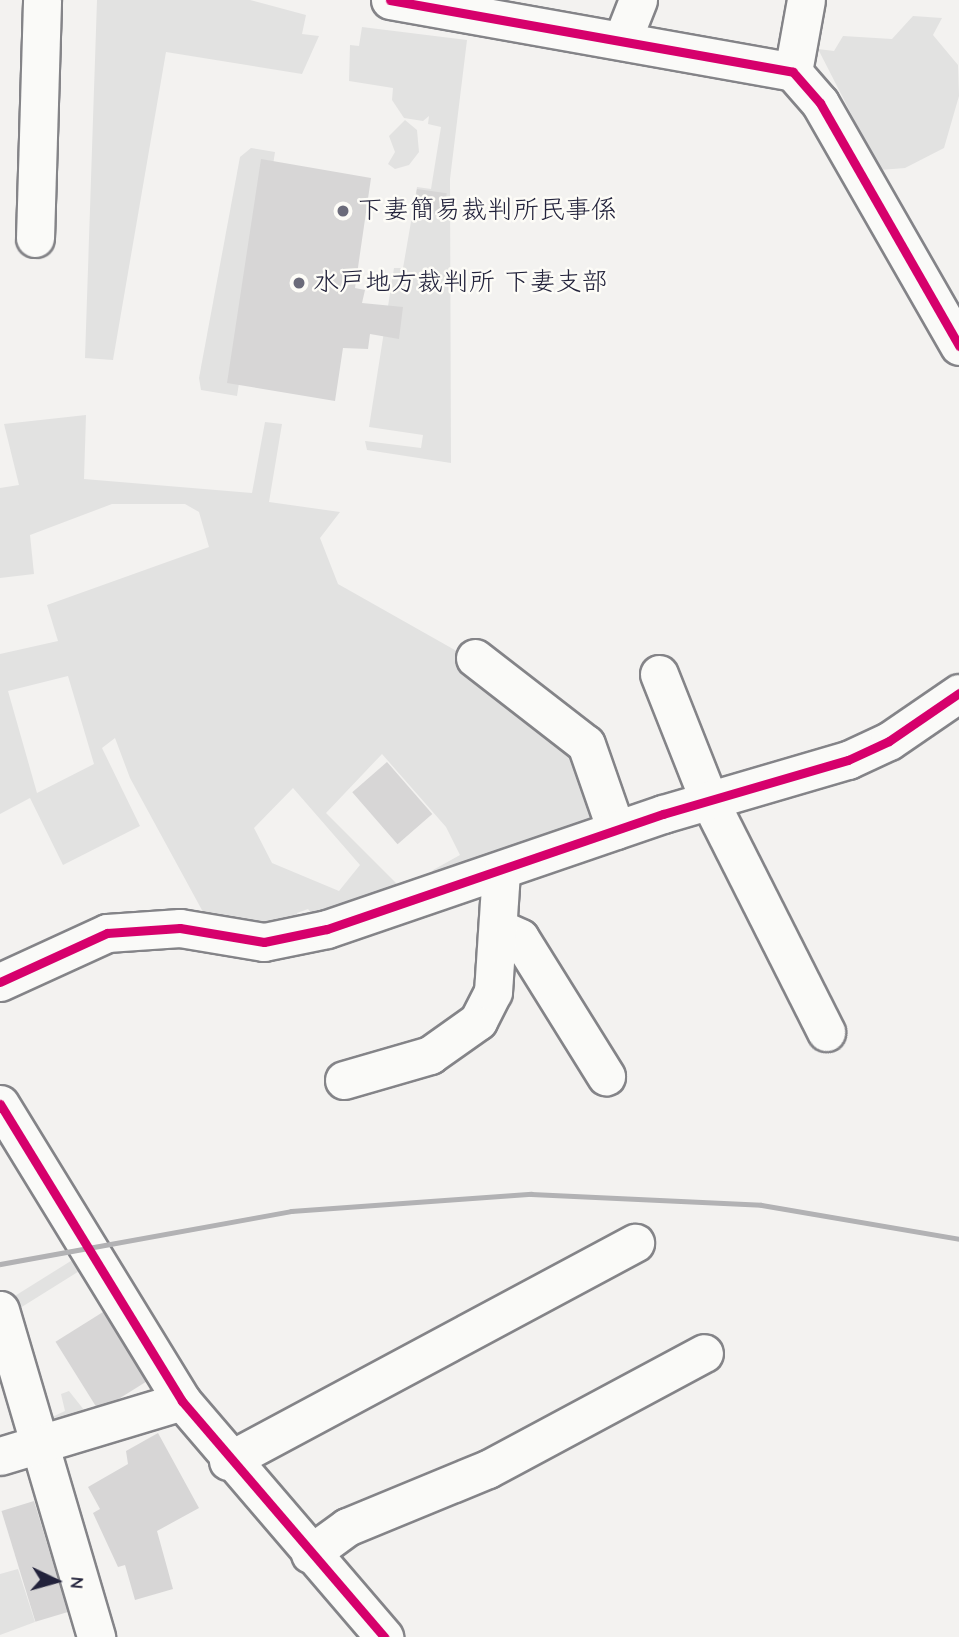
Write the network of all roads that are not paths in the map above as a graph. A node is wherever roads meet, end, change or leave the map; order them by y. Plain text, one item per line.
1 (42, 0) edge
2 (390, 0) edge
3 (638, 0) edge
4 (806, 0) edge
5 (624, 38) junction
6 (797, 75) junction
7 (35, 238) dead end
8 (959, 346) edge
9 (475, 658) dead end
10 (659, 674) dead end
11 (959, 693) edge
12 (709, 800) junction
13 (616, 830) junction
14 (501, 871) junction
15 (498, 928) junction
16 (0, 982) edge
17 (826, 1032) dead end
18 (606, 1076) dead end
19 (344, 1080) dead end
20 (0, 1104) edge
21 (635, 1243) dead end
22 (0, 1310) edge
23 (704, 1353) dead end
24 (182, 1401) junction
25 (38, 1445) junction
26 (0, 1456) edge
27 (228, 1461) junction
28 (310, 1554) junction
29 (96, 1637) edge
30 (384, 1637) edge

1 - 7 street
2 - 5 street
3 - 5 street
4 - 6 street
5 - 6 street
6 - 8 street
9 - 13 street
10 - 12 street
11 - 12 street
12 - 13 street
12 - 17 street
13 - 14 street
14 - 15 street
14 - 16 street
15 - 18 street
15 - 19 street
20 - 24 street
21 - 27 street
22 - 25 street
23 - 28 street
24 - 25 street
24 - 27 street
25 - 26 street
25 - 29 street
27 - 28 street
28 - 30 street

